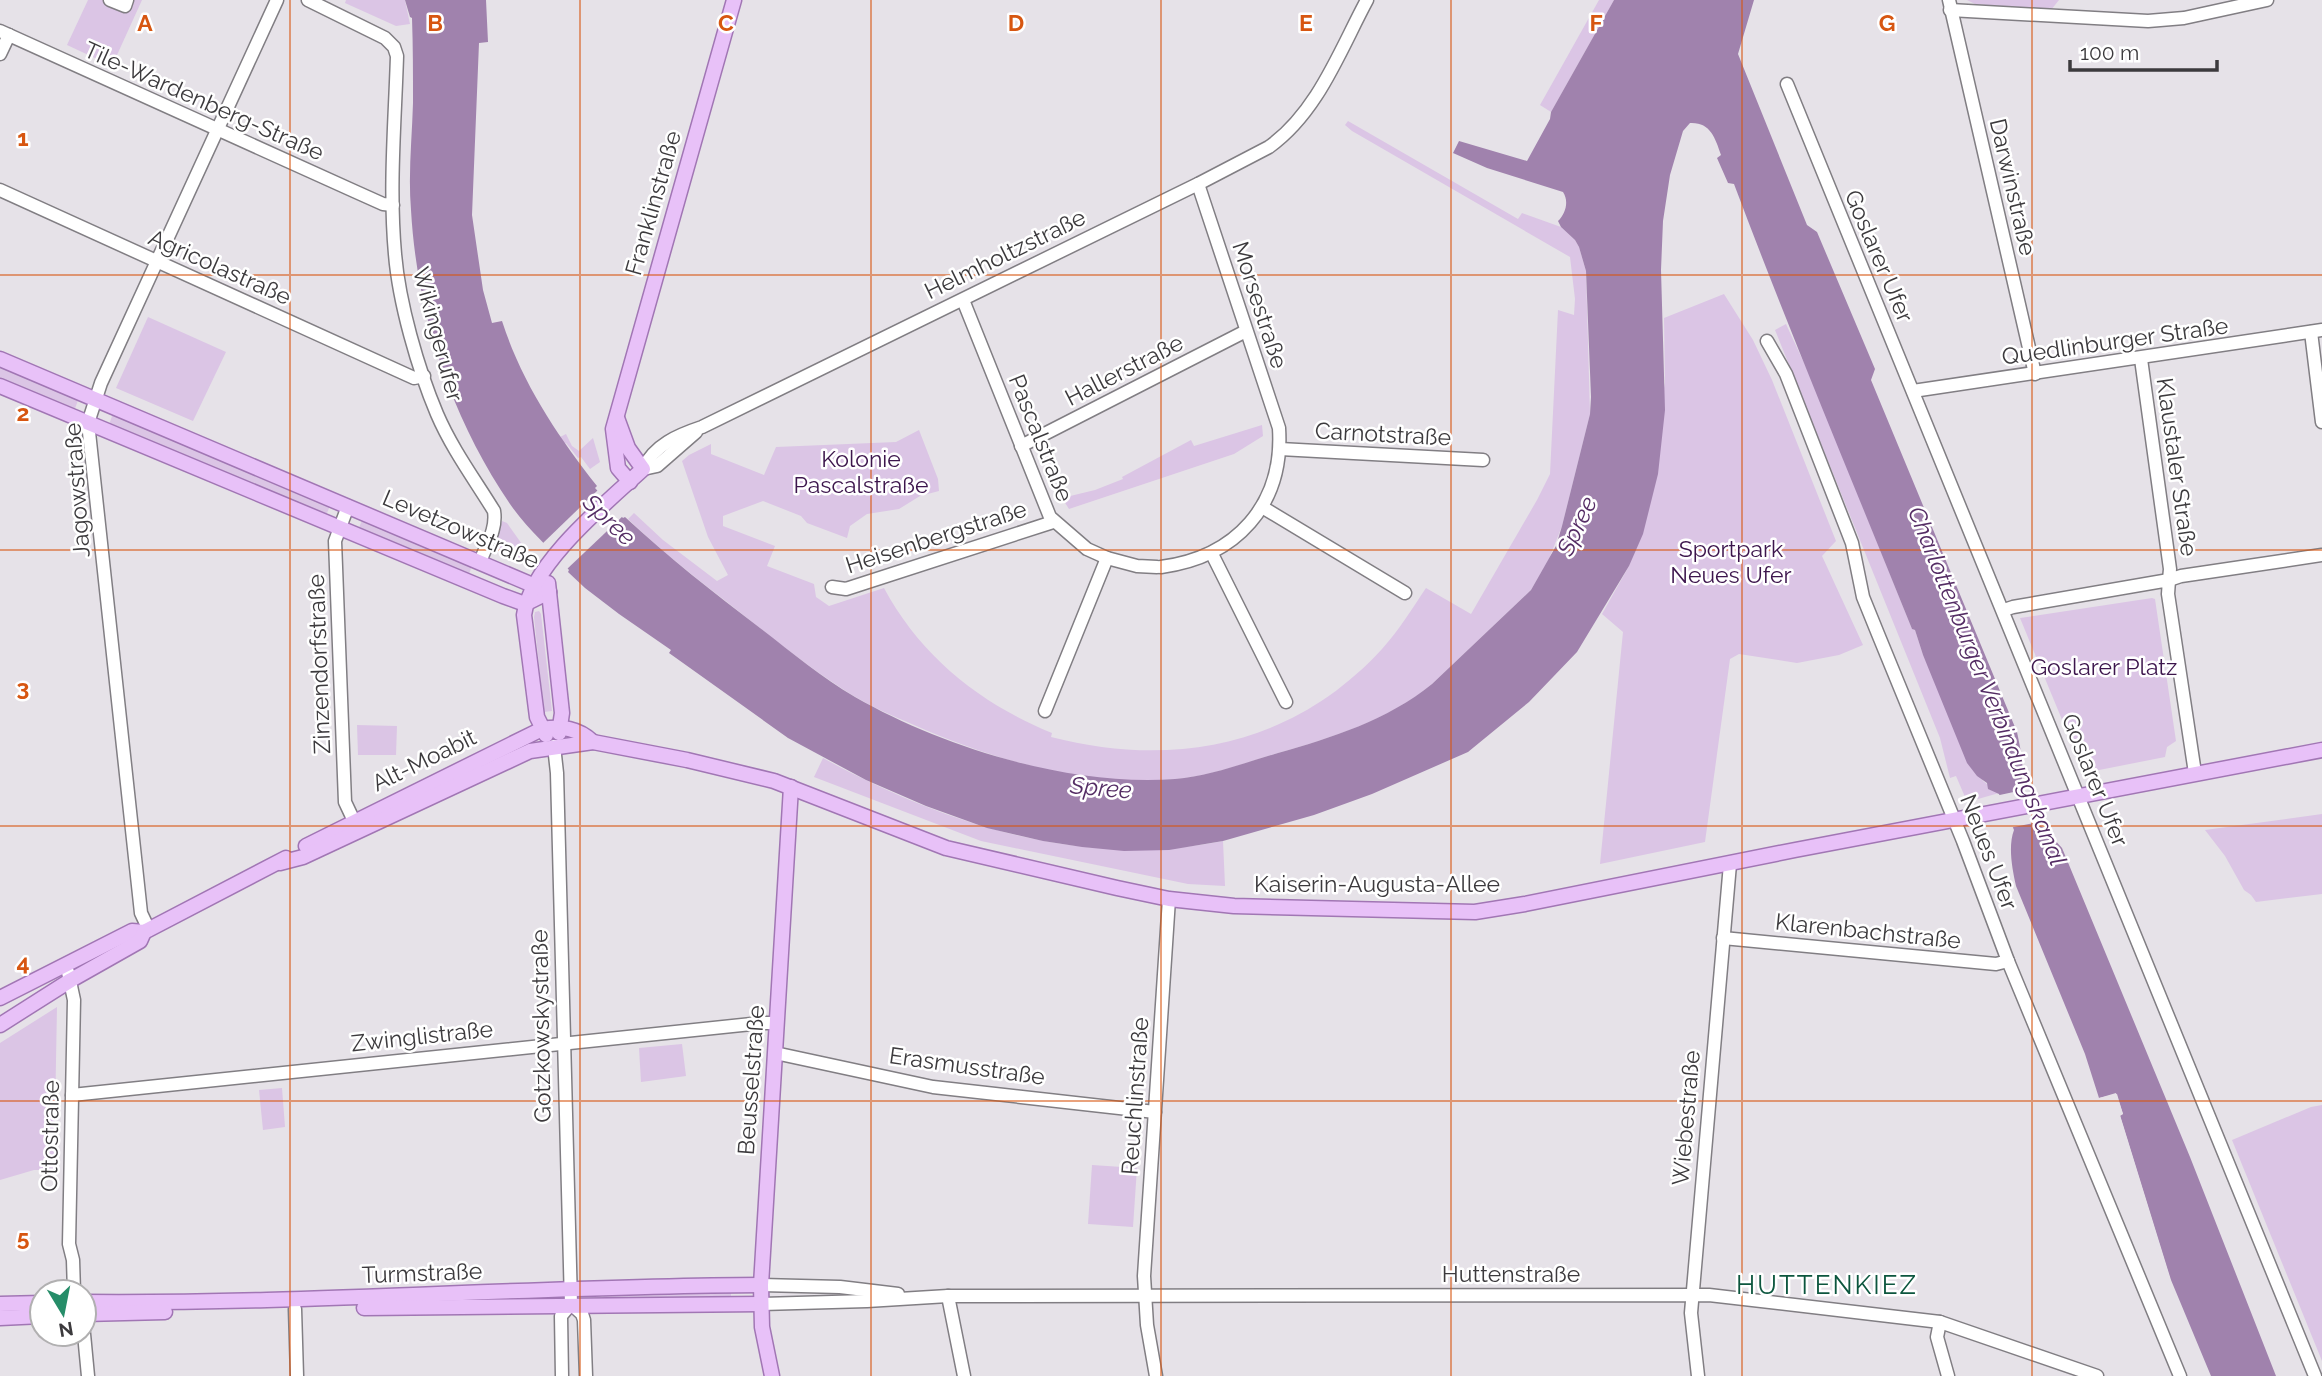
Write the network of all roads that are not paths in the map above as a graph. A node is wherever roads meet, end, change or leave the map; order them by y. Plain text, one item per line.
1 (110, 0) edge
2 (128, 0) edge
3 (277, 0) edge
4 (307, 0) edge
5 (734, 0) edge
6 (1367, 0) edge
7 (2267, 0) edge
8 (1950, 5) edge
9 (4, 33) edge
10 (0, 54) edge
11 (1787, 85) dead end
12 (218, 130) junction
13 (1198, 184) junction
14 (0, 190) edge
15 (393, 205) junction
16 (157, 261) junction
17 (963, 300) junction
18 (1246, 331) junction
19 (2317, 331) edge
20 (1767, 341) dead end
21 (0, 359) edge
22 (2141, 359) junction
23 (2035, 374) junction
24 (424, 376) junction
25 (0, 386) edge
26 (1913, 391) junction
27 (94, 400) junction
28 (617, 418) junction
29 (2322, 422) edge
30 (88, 423) junction
31 (1280, 445) junction
32 (1021, 446) junction
33 (1483, 460) dead end
34 (643, 469) junction
35 (630, 482) junction
36 (348, 506) junction
37 (1262, 507) junction
38 (1053, 522) junction
39 (339, 528) junction
40 (1212, 554) junction
41 (2322, 555) edge
42 (1107, 558) junction
43 (550, 560) junction
44 (480, 562) junction
45 (2169, 580) junction
46 (471, 583) junction
47 (534, 584) junction
48 (832, 587) dead end
49 (549, 592) junction
50 (1405, 593) dead end
51 (525, 604) junction
52 (2004, 610) junction
53 (1286, 702) dead end
54 (1045, 711) dead end
55 (562, 726) junction
56 (542, 729) junction
57 (593, 742) junction
58 (554, 746) junction
59 (2322, 750) edge
60 (2195, 773) junction
61 (791, 787) junction
62 (2079, 796) junction
63 (1954, 820) junction
64 (354, 821) junction
65 (280, 863) junction
66 (1730, 864) junction
67 (1169, 898) junction
68 (146, 931) junction
69 (1723, 938) junction
70 (2008, 961) junction
71 (65, 965) junction
72 (71, 980) junction
73 (0, 998) edge
74 (777, 1023) junction
75 (0, 1025) edge
76 (563, 1044) junction
77 (775, 1053) junction
78 (72, 1095) junction
79 (1155, 1112) junction
80 (74, 1278) edge
81 (761, 1285) junction
82 (570, 1288) junction
83 (1692, 1294) junction
84 (916, 1296) junction
85 (948, 1296) junction
86 (1145, 1296) junction
87 (489, 1300) junction
88 (98, 1302) edge
89 (28, 1303) edge
90 (0, 1304) edge
91 (571, 1304) junction
92 (761, 1304) junction
93 (295, 1309) junction
94 (98, 1314) edge
95 (28, 1317) edge
96 (0, 1318) edge
97 (1940, 1322) junction
98 (85, 1348) edge
99 (88, 1376) edge
100 (297, 1376) edge
101 (562, 1376) edge
102 (586, 1376) edge
103 (772, 1376) edge
104 (964, 1376) edge
105 (1156, 1376) edge
106 (1698, 1376) edge
107 (1948, 1376) edge
108 (2097, 1376) edge
109 (2180, 1376) edge
110 (2315, 1376) edge

1 - 2 street
3 - 12 street, Jagowstraße
4 - 15 street, Wikingerufer
5 - 28 main road, Franklinstraße
6 - 13 street, Helmholtzstraße
7 - 8 street
8 - 23 street, Darwinstraße
9 - 10 street
9 - 12 street, Tile-Wardenberg-Straße
11 - 26 street, Goslarer Ufer
12 - 15 street, Tile-Wardenberg-Straße
12 - 16 street, Jagowstraße
13 - 17 street, Helmholtzstraße
13 - 18 street, Morsestraße
14 - 16 street, Agricolastraße
15 - 24 street, Wikingerufer
16 - 24 street, Agricolastraße
16 - 27 street, Jagowstraße
17 - 32 street, Pascalstraße
17 - 34 street, Helmholtzstraße
18 - 31 street, Morsestraße
18 - 32 street, Hallerstraße
19 - 22 street, Quedlinburger Straße
19 - 29 street
20 - 63 street, Neues Ufer
21 - 27 main road, Levetzowstraße
22 - 23 street, Quedlinburger Straße
22 - 45 street, Klaustaler Straße
23 - 26 street, Quedlinburger Straße
24 - 44 street, Wikingerufer
25 - 30 main road, Levetzowstraße
26 - 52 street, Goslarer Ufer
27 - 30 street, Jagowstraße
27 - 36 main road, Levetzowstraße
28 - 34 main road
28 - 35 main road, Franklinstraße
30 - 39 main road, Levetzowstraße
30 - 68 street, Jagowstraße
31 - 33 street, Carnotstraße
31 - 37 street, Pascalstraße
32 - 38 street, Pascalstraße
34 - 35 main road, Helmholtzstraße
35 - 43 main road, Helmholtzstraße
36 - 39 street, Zinzendorfstraße
36 - 44 main road, Levetzowstraße
37 - 40 street, Pascalstraße
37 - 50 street
38 - 42 street, Pascalstraße
38 - 48 street, Heisenbergstraße
39 - 46 main road, Levetzowstraße
39 - 64 street, Zinzendorfstraße
40 - 42 street, Pascalstraße
40 - 53 street
41 - 45 street
42 - 54 street
43 - 47 main road
43 - 49 main road, Gotzkowskystraße
44 - 46 main road
44 - 47 main road, Levetzowstraße
45 - 52 street
45 - 60 street
46 - 51 main road, Levetzowstraße
47 - 49 main road, Levetzowstraße
47 - 51 main road
49 - 51 main road, Levetzowstraße
49 - 55 main road, Gotzkowskystraße
51 - 56 main road
52 - 62 street, Goslarer Ufer
55 - 56 main road, Alt-Moabit
55 - 57 main road, Alt-Moabit
55 - 58 main road, Gotzkowskystraße
56 - 58 main road
56 - 64 main road, Alt-Moabit
57 - 58 main road, Alt-Moabit
57 - 61 main road, Alt-Moabit
58 - 65 main road, Alt-Moabit
58 - 76 street, Gotzkowskystraße
59 - 60 main road
60 - 62 main road
61 - 67 main road, Kaiserin-Augusta-Allee
61 - 74 main road, Beusselstraße
62 - 63 main road, Kaiserin-Augusta-Allee
62 - 110 street, Goslarer Ufer
63 - 66 main road, Kaiserin-Augusta-Allee
63 - 70 street, Neues Ufer
64 - 65 main road, Alt-Moabit
65 - 68 main road, Alt-Moabit
66 - 67 main road, Kaiserin-Augusta-Allee
66 - 69 street, Wiebestraße
67 - 79 street, Reuchlinstraße
68 - 71 main road, Alt-Moabit
68 - 72 main road, Alt-Moabit
69 - 70 street, Klarenbachstraße
69 - 83 street, Wiebestraße
70 - 109 street, Neues Ufer
71 - 72 street
71 - 73 main road, Alt-Moabit
72 - 75 main road, Alt-Moabit
72 - 78 street, Ottostraße
74 - 76 street, Zwinglistraße
74 - 77 main road, Beusselstraße
76 - 78 street, Zwinglistraße
76 - 82 street, Gotzkowskystraße
77 - 79 street, Erasmusstraße
77 - 81 main road, Beusselstraße
78 - 80 street, Ottostraße
79 - 86 street, Reuchlinstraße
81 - 82 main road, Turmstraße
81 - 84 street, Huttenstraße
81 - 92 main road, Beusselstraße
82 - 87 main road, Turmstraße
82 - 91 street, Gotzkowskystraße
83 - 86 street, Huttenstraße
83 - 97 street, Huttenstraße
83 - 106 street, Wiebestraße
84 - 85 street, Huttenstraße
84 - 92 street, Huttenstraße
85 - 86 street, Huttenstraße
85 - 104 street
86 - 105 street, Reuchlinstraße
87 - 88 main road, Turmstraße
87 - 91 main road, Turmstraße
87 - 93 main road, Turmstraße
89 - 90 main road
91 - 92 main road, Turmstraße
91 - 101 street
91 - 102 street
92 - 103 main road, Beusselstraße
93 - 94 main road, Turmstraße
93 - 100 street
95 - 96 main road
97 - 107 street
97 - 108 street, Huttenstraße
98 - 99 street

